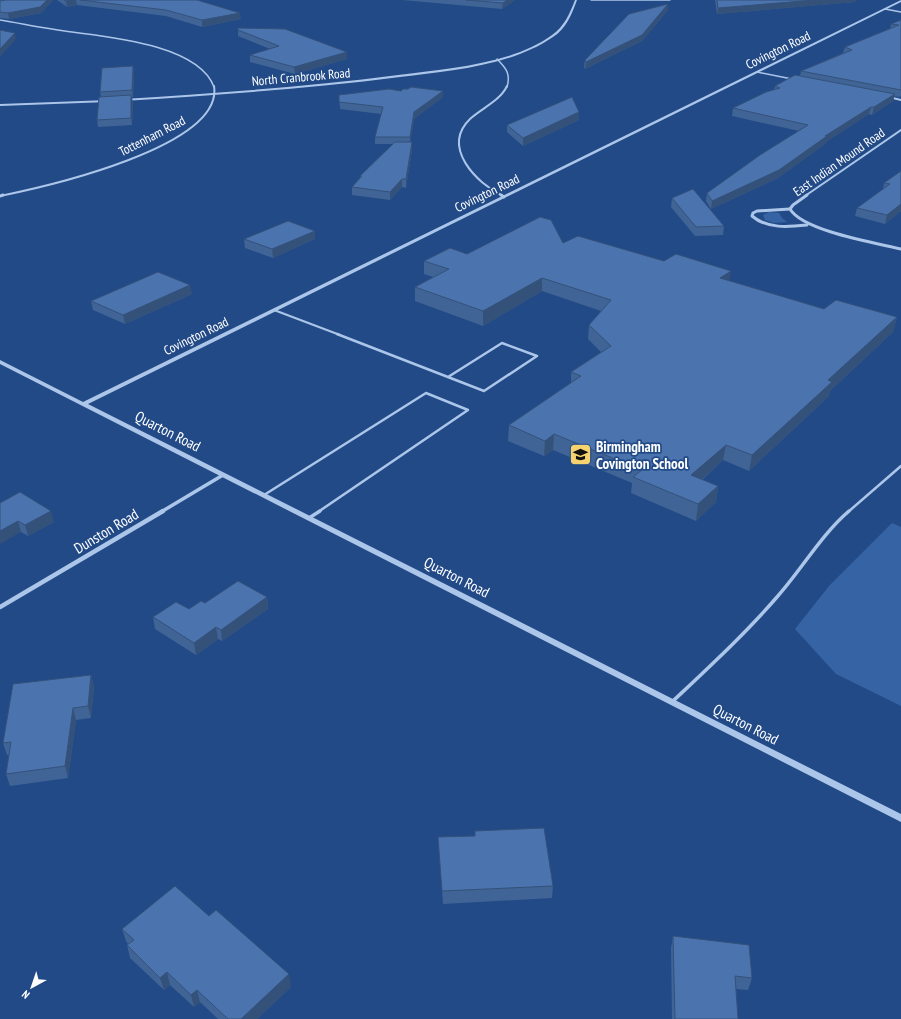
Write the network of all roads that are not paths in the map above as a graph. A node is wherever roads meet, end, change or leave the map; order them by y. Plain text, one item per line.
1 (576, 0) edge
2 (591, 0) edge
3 (670, 0) edge
4 (901, 1) edge
5 (885, 10) junction
6 (901, 12) edge
7 (0, 20) edge
8 (497, 59) junction
9 (757, 72) junction
10 (797, 80) edge
11 (216, 94) junction
12 (885, 96) edge
13 (901, 100) edge
14 (0, 105) edge
15 (901, 130) edge
16 (0, 196) edge
17 (504, 197) junction
18 (790, 209) junction
19 (808, 225) junction
20 (901, 249) edge
21 (274, 310) junction
22 (0, 362) edge
23 (448, 377) junction
24 (83, 404) junction
25 (901, 466) edge
26 (223, 474) junction
27 (264, 495) junction
28 (309, 518) junction
29 (0, 607) edge
30 (672, 702) junction
31 (901, 818) edge

1 - 8 street, North Cranbrook Road
2 - 3 street
4 - 5 street, Covington Road
5 - 6 street
5 - 9 street, Covington Road
7 - 11 street
8 - 11 street, North Cranbrook Road
8 - 17 street
9 - 10 street
9 - 17 street, Covington Road
11 - 14 street, North Cranbrook Road
11 - 16 street, Tottenham Road
12 - 13 street
15 - 18 street, East Indian Mound Road
17 - 21 street, Covington Road
18 - 19 street, East Indian Mound Road
18 - 19 street
19 - 20 street, East Indian Mound Road
21 - 23 lane
21 - 24 street, Covington Road
22 - 24 street, Quarton Road
23 - 23 lane
24 - 26 street, Quarton Road
25 - 30 lane
26 - 27 street, Quarton Road
26 - 29 street, Dunston Road
27 - 28 street, Quarton Road
27 - 28 lane
28 - 30 street, Quarton Road
30 - 31 street, Quarton Road

